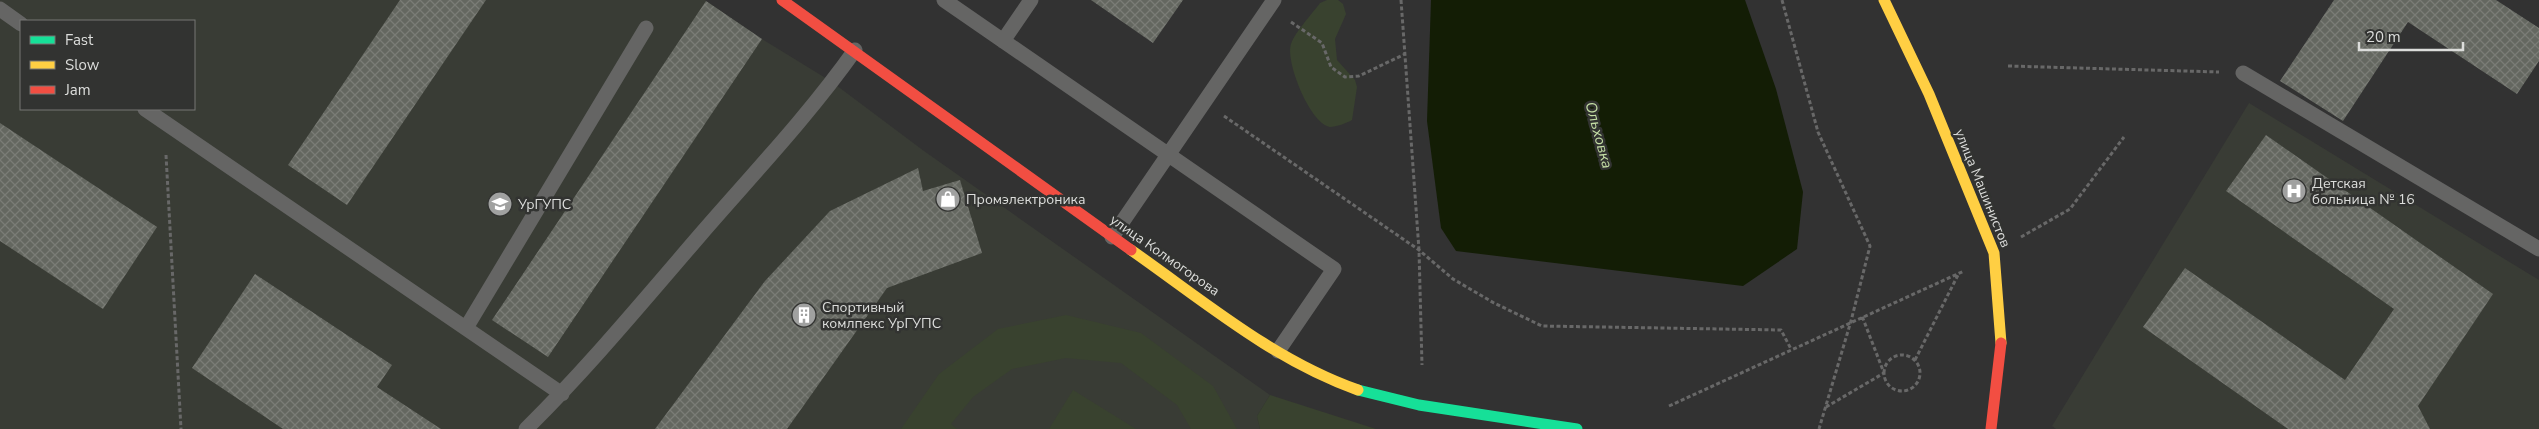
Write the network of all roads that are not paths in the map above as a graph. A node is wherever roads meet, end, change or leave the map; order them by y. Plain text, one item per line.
1 (782, 0) edge
2 (944, 0) edge
3 (1031, 0) edge
4 (1884, 0) edge
5 (1272, 3) edge
6 (0, 9) edge
7 (20, 23) edge
8 (646, 28) dead end
9 (1003, 41) junction
10 (855, 50) junction
11 (2243, 73) road end
12 (146, 110) edge
13 (1168, 154) junction
14 (1112, 237) junction
15 (2539, 249) edge
16 (466, 328) junction
17 (1278, 351) junction
18 (562, 394) junction
19 (526, 429) edge
20 (1577, 429) edge
21 (1991, 429) edge

1 - 10 street, улица Колмогорова
2 - 9 lane
3 - 9 lane
4 - 21 street, улица Машинистов
5 - 13 lane
6 - 7 lane
8 - 16 lane
9 - 13 lane
10 - 14 street, улица Колмогорова
10 - 18 lane
11 - 15 lane
12 - 16 lane
13 - 14 lane
13 - 17 lane
14 - 17 street, улица Колмогорова
16 - 18 lane
17 - 20 street, улица Колмогорова
18 - 19 lane

